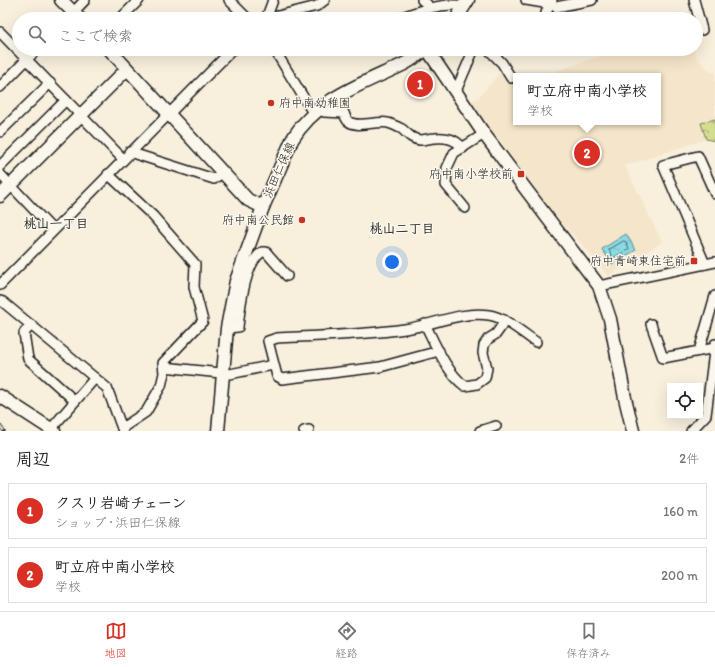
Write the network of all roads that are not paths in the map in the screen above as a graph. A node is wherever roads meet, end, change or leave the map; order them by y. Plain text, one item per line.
1 (61, 0) edge
2 (85, 0) edge
3 (138, 0) edge
4 (229, 0) edge
5 (273, 0) edge
6 (325, 0) edge
7 (422, 0) edge
8 (526, 0) edge
9 (592, 0) edge
10 (694, 0) edge
11 (551, 2) edge
12 (466, 3) edge
13 (429, 8) junction
14 (69, 12) edge
15 (77, 12) edge
16 (127, 12) edge
17 (241, 12) edge
18 (269, 12) edge
19 (293, 12) edge
20 (420, 12) edge
21 (460, 12) edge
22 (546, 12) edge
23 (697, 12) edge
24 (0, 32) edge
25 (12, 44) edge
26 (23, 56) edge
27 (31, 56) edge
28 (116, 56) edge
29 (226, 56) edge
30 (279, 56) edge
31 (416, 56) edge
32 (432, 56) edge
33 (471, 56) edge
34 (495, 56) edge
35 (27, 60) junction
36 (128, 69) junction
37 (511, 78) dead end
38 (50, 83) junction
39 (0, 87) edge
40 (456, 91) junction
41 (66, 100) junction
42 (316, 111) junction
43 (168, 113) junction
44 (81, 115) junction
45 (0, 132) edge
46 (484, 134) junction
47 (463, 148) junction
48 (126, 156) junction
49 (0, 166) edge
50 (223, 172) junction
51 (0, 174) edge
52 (108, 174) junction
53 (11, 186) junction
54 (715, 194) edge
55 (0, 196) edge
56 (264, 207) junction
57 (465, 208) dead end
58 (53, 230) junction
59 (715, 262) edge
60 (706, 264) junction
61 (287, 276) dead end
62 (0, 285) edge
63 (599, 286) junction
64 (715, 296) edge
65 (0, 301) edge
66 (504, 320) junction
67 (425, 324) junction
68 (651, 324) dead end
69 (31, 325) junction
70 (227, 328) junction
71 (536, 342) dead end
72 (715, 344) edge
73 (714, 348) edge
74 (439, 351) junction
75 (700, 351) junction
76 (273, 364) junction
77 (164, 366) junction
78 (223, 374) junction
79 (95, 378) junction
80 (712, 389) edge
81 (0, 396) edge
82 (75, 401) junction
83 (496, 426) dead end
84 (123, 429) edge
85 (52, 430) edge
86 (218, 431) edge
87 (480, 431) edge
88 (633, 431) edge
89 (691, 431) edge

1 - 14 street
2 - 15 street
3 - 16 street
4 - 17 street
5 - 18 street
6 - 19 street
7 - 13 street
8 - 11 street
9 - 11 street
10 - 23 street
11 - 22 street
12 - 13 street
12 - 21 street
13 - 20 street
24 - 25 street
26 - 35 street
27 - 35 street
28 - 36 street
29 - 43 street
30 - 42 street
31 - 42 street, 浜田仁保線
32 - 40 street
33 - 40 street
34 - 37 street
35 - 38 street
35 - 39 street
36 - 43 street
36 - 44 street
38 - 41 street
38 - 45 street
40 - 46 street
41 - 44 street
41 - 49 street
42 - 47 street
42 - 56 street, 浜田仁保線
43 - 48 street
43 - 50 street
44 - 48 street
44 - 53 street
46 - 47 street
46 - 63 street
47 - 57 street
48 - 50 street
48 - 52 street
50 - 56 street
51 - 53 street
52 - 58 street
52 - 77 street
53 - 55 street
53 - 58 street
54 - 60 street
56 - 70 street, 浜田仁保線
58 - 62 street
59 - 60 street
60 - 63 street
61 - 70 street
63 - 88 street
64 - 75 street
65 - 69 street
66 - 67 street
66 - 71 street
66 - 74 street
67 - 74 street
67 - 76 street
68 - 75 street
69 - 79 street
69 - 82 street
70 - 78 street, 浜田仁保線
72 - 73 street
73 - 75 street
73 - 80 street
74 - 76 street
76 - 78 street
77 - 78 street
77 - 84 street
78 - 86 street, 浜田仁保線
79 - 82 street
79 - 84 street
80 - 89 street
81 - 85 street
82 - 85 street
83 - 87 street

